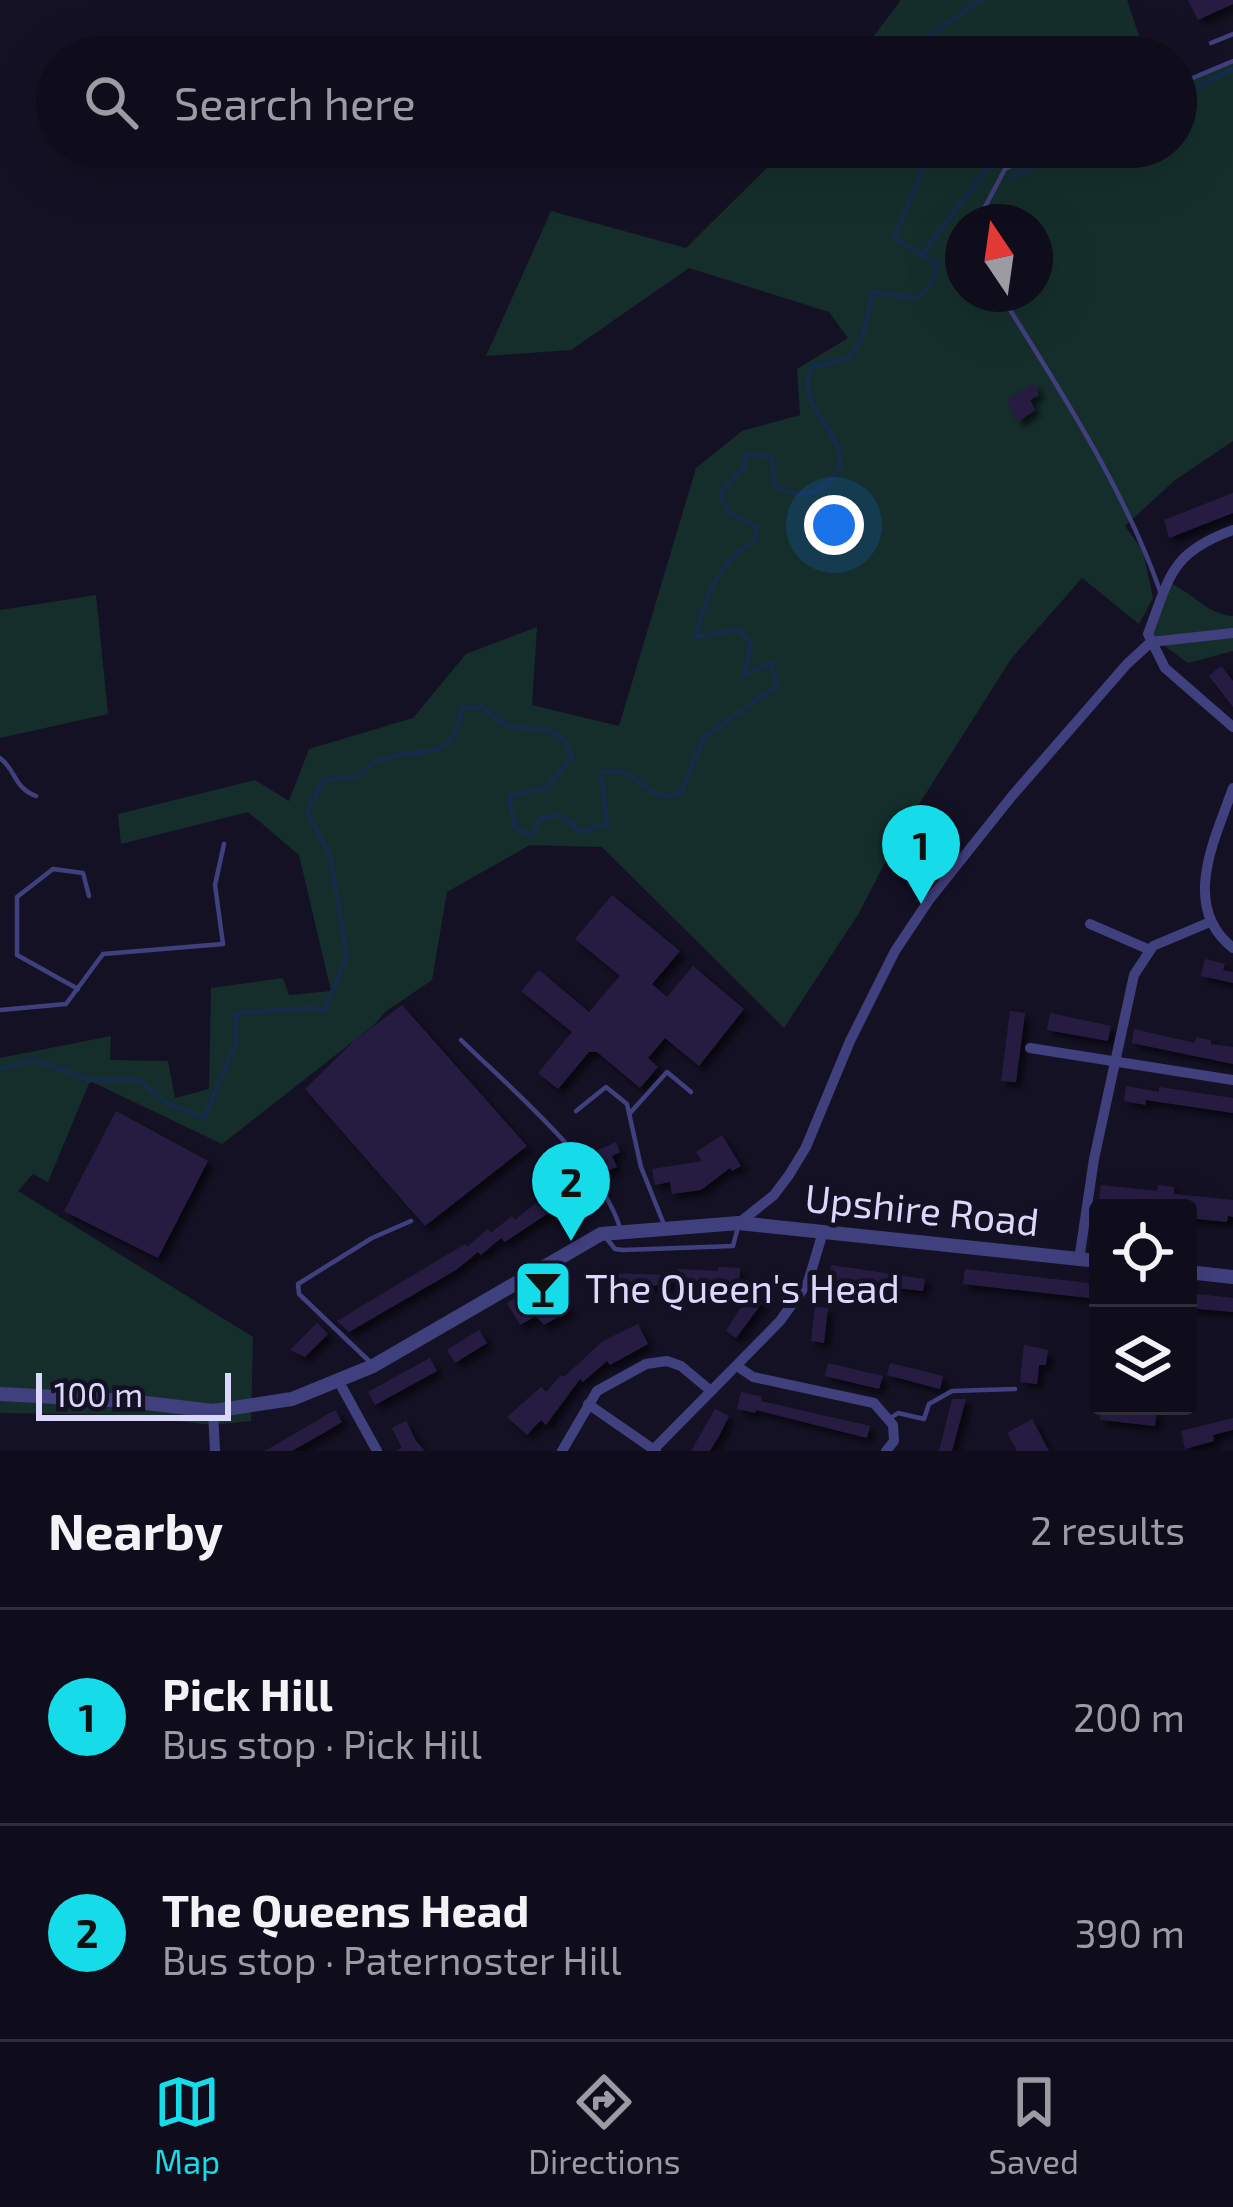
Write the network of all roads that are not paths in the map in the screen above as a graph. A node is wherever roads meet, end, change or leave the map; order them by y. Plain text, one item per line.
1 (1233, 34) edge
2 (1211, 43) dead end
3 (1233, 61) edge
4 (1197, 76) edge
5 (1010, 168) edge
6 (987, 204) edge
7 (1010, 312) edge
8 (1233, 530) edge
9 (1162, 596) junction
10 (1233, 633) edge
11 (1150, 638) junction
12 (1233, 727) edge
13 (0, 758) edge
14 (1233, 788) edge
15 (36, 796) dead end
16 (1218, 830) junction
17 (1233, 836) edge
18 (224, 844) dead end
19 (89, 896) dead end
20 (1210, 922) junction
21 (1090, 924) dead end
22 (1233, 948) edge
23 (1150, 950) junction
24 (78, 989) junction
25 (0, 1010) edge
26 (461, 1040) dead end
27 (1030, 1048) dead end
28 (1118, 1064) junction
29 (1233, 1080) edge
30 (691, 1092) dead end
31 (576, 1111) dead end
32 (630, 1113) junction
33 (411, 1221) dead end
34 (739, 1223) junction
35 (665, 1227) junction
36 (621, 1231) junction
37 (823, 1232) junction
38 (604, 1234) junction
39 (1079, 1259) junction
40 (1089, 1261) edge
41 (1197, 1273) edge
42 (1233, 1277) edge
43 (373, 1366) junction
44 (737, 1366) junction
45 (339, 1382) junction
46 (1015, 1389) dead end
47 (711, 1391) junction
48 (0, 1394) edge
49 (587, 1404) junction
50 (213, 1412) junction
51 (889, 1419) junction
52 (655, 1450) edge
53 (215, 1451) edge
54 (377, 1451) edge
55 (562, 1451) edge
56 (886, 1451) edge

1 - 2 lane
3 - 4 lane
5 - 6 lane
7 - 9 lane
8 - 9 street
9 - 11 street
10 - 11 street
11 - 12 street
11 - 34 street
13 - 15 lane
14 - 16 street
16 - 17 lane
16 - 20 street
18 - 24 lane
19 - 24 lane
20 - 22 street
20 - 23 street
21 - 23 street
23 - 28 street
24 - 25 lane
26 - 36 lane
27 - 28 street
28 - 29 street
28 - 39 street
30 - 32 lane
31 - 32 lane
32 - 35 lane
33 - 43 lane
34 - 35 street, Upshire Road
34 - 37 street, Upshire Road
34 - 38 lane
35 - 36 street, Upshire Road
36 - 38 street, Upshire Road
37 - 39 street, Upshire Road
37 - 44 street
38 - 43 street, Upshire Road
39 - 40 street, Upshire Road
41 - 42 street
43 - 45 street, Upshire Road
44 - 47 street
44 - 51 street
45 - 50 street, Upshire Road
45 - 54 street
46 - 51 lane
47 - 49 street
47 - 52 street
48 - 50 street, Upshire Road
49 - 52 street
49 - 55 street
50 - 53 street
51 - 56 street

